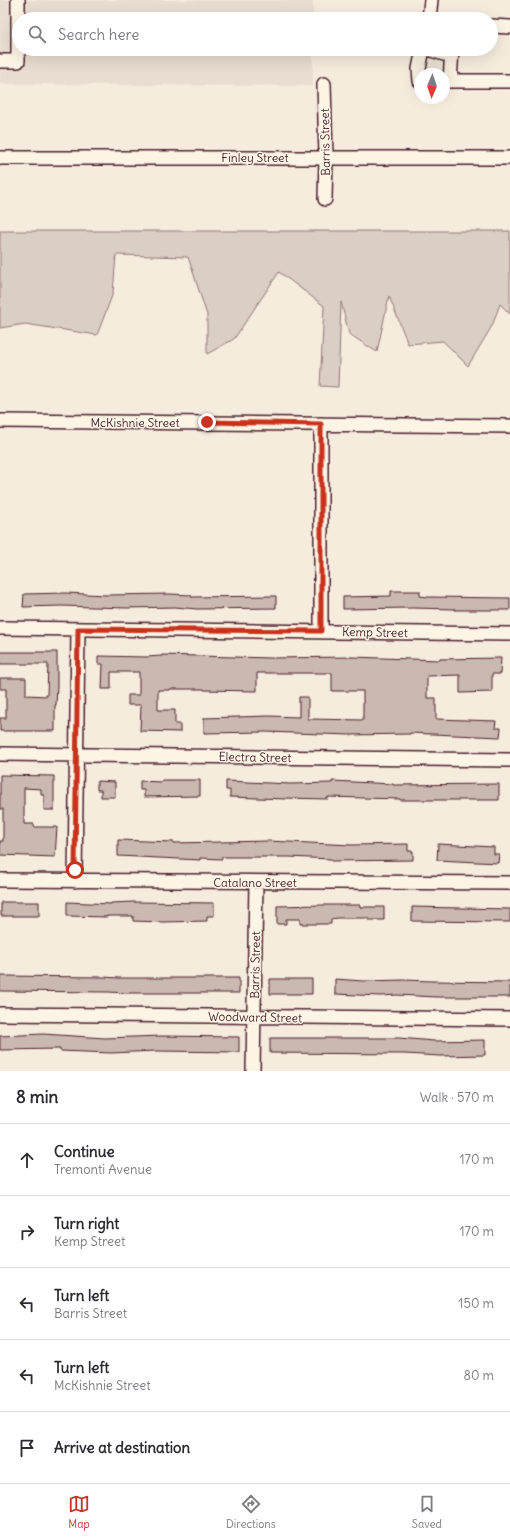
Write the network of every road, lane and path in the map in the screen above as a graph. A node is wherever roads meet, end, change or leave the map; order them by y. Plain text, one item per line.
1 (18, 0) edge
2 (431, 0) edge
3 (18, 12) edge
4 (430, 12) edge
5 (498, 26) edge
6 (510, 27) edge
7 (18, 56) edge
8 (422, 56) edge
9 (451, 56) edge
10 (0, 62) edge
11 (419, 68) edge
12 (449, 68) edge
13 (450, 81) edge
14 (510, 81) edge
15 (324, 84) dead end
16 (326, 157) junction
17 (0, 158) edge
18 (510, 158) edge
19 (325, 199) dead end
20 (0, 421) edge
21 (321, 424) junction
22 (510, 426) edge
23 (0, 628) edge
24 (78, 629) junction
25 (321, 631) junction
26 (510, 634) edge
27 (0, 754) edge
28 (76, 755) junction
29 (510, 760) edge
30 (0, 880) edge
31 (75, 881) junction
32 (256, 882) junction
33 (510, 883) edge
34 (0, 1014) edge
35 (255, 1016) junction
36 (510, 1020) edge
37 (253, 1071) edge

1 - 3 street
2 - 4 street
5 - 6 street
7 - 10 street
8 - 11 street
9 - 12 street
13 - 14 street
15 - 16 street, Barris Street
16 - 17 street, Finley Street
16 - 18 street, Finley Street
16 - 19 street, Barris Street
20 - 21 street, McKishnie Street
21 - 22 street, McKishnie Street
21 - 25 street
23 - 24 street, Kemp Street
24 - 25 street, Kemp Street
24 - 28 street
25 - 26 street, Kemp Street
27 - 28 street, Electra Street
28 - 29 street, Electra Street
28 - 31 street
30 - 31 street, Catalano Street
31 - 32 street, Catalano Street
32 - 33 street, Catalano Street
32 - 35 street, Barris Street
34 - 35 street, Woodward Street
35 - 36 street, Woodward Street
35 - 37 street, Barris Street

